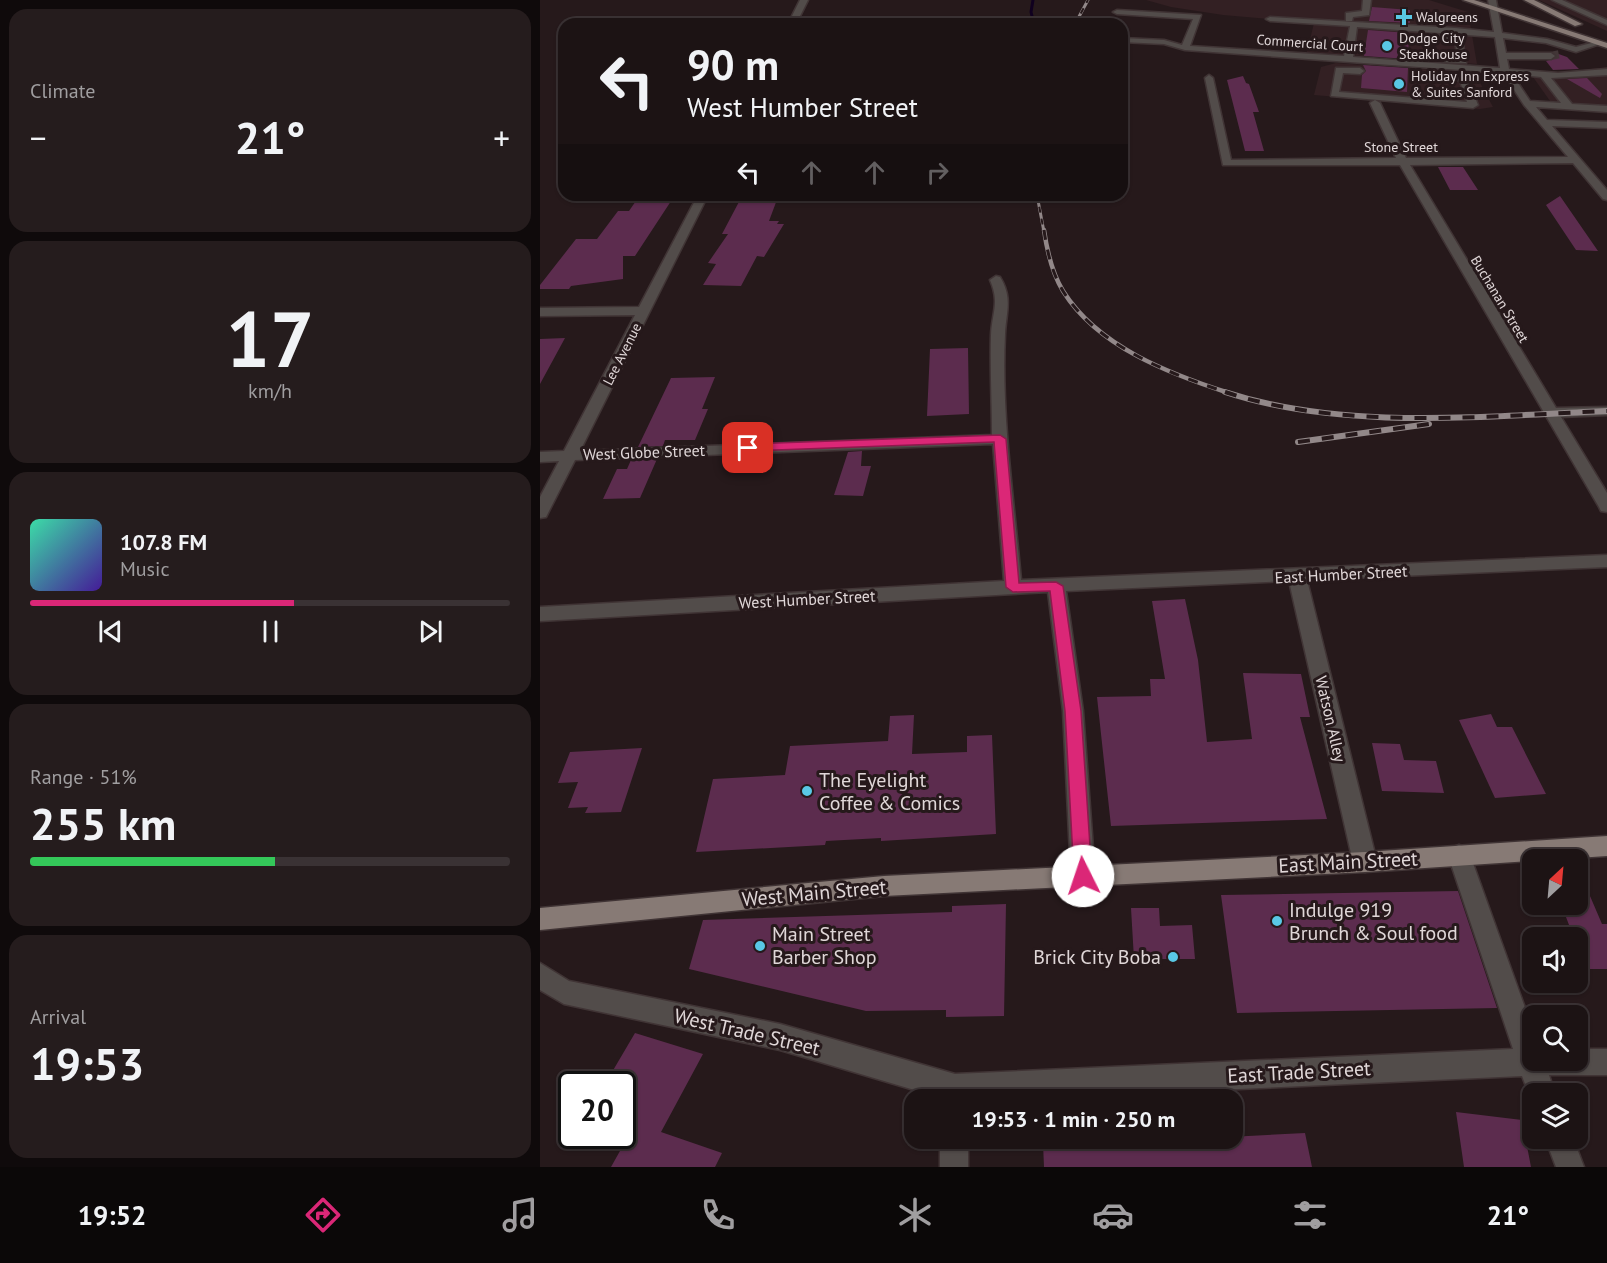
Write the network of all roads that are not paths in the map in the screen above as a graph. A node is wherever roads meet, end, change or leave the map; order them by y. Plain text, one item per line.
1 (804, 0) edge
2 (1367, 0) edge
3 (1467, 0) edge
4 (1528, 0) edge
5 (1556, 0) edge
6 (1493, 4) edge
7 (1117, 12) dead end
8 (795, 18) edge
9 (1270, 19) dead end
10 (1607, 23) edge
11 (1352, 26) junction
12 (1586, 27) dead end
13 (1574, 34) junction
14 (1498, 36) junction
15 (1128, 40) edge
16 (1548, 41) junction
17 (1603, 44) edge
18 (1185, 48) junction
19 (1573, 51) junction
20 (1349, 56) junction
21 (1502, 56) junction
22 (1588, 58) dead end
23 (1598, 62) dead end
24 (1463, 64) junction
25 (1431, 65) junction
26 (1607, 65) edge
27 (1505, 70) junction
28 (1370, 72) dead end
29 (1607, 72) edge
30 (1590, 73) junction
31 (1543, 74) junction
32 (1209, 78) dead end
33 (1607, 80) edge
34 (1375, 103) dead end
35 (1527, 103) junction
36 (1569, 107) junction
37 (1607, 109) edge
38 (1544, 123) junction
39 (1607, 125) edge
40 (1575, 160) junction
41 (1402, 161) junction
42 (1607, 197) edge
43 (700, 201) edge
44 (996, 280) dead end
45 (645, 311) junction
46 (540, 312) edge
47 (1607, 411) edge
48 (1551, 413) junction
49 (1000, 439) junction
50 (570, 456) junction
51 (540, 457) edge
52 (1607, 507) edge
53 (540, 513) edge
54 (1607, 561) edge
55 (1297, 576) junction
56 (1065, 586) junction
57 (1013, 587) junction
58 (540, 614) edge
59 (1607, 846) edge
60 (1459, 855) junction
61 (1365, 862) junction
62 (1086, 876) junction
63 (540, 919) edge
64 (540, 975) edge
65 (1522, 1039) edge
66 (1522, 1062) edge
67 (1588, 1062) edge
68 (1607, 1062) edge
69 (940, 1089) edge
70 (1045, 1089) edge
71 (954, 1149) edge
72 (1563, 1149) edge
73 (954, 1167) edge
74 (1570, 1167) edge

1 - 8 street
2 - 11 street
3 - 6 main road
4 - 12 main road
5 - 10 street
6 - 13 main road
6 - 14 street
7 - 18 street
9 - 11 street
11 - 14 street
11 - 20 street
11 - 24 street
13 - 16 street
13 - 17 main road
14 - 16 street
14 - 21 street
15 - 18 street, Commercial Court
16 - 19 street
17 - 19 street
18 - 20 street, Commercial Court
19 - 21 street
19 - 22 street
20 - 25 street
20 - 25 street, Commercial Court
21 - 27 street
23 - 26 street
24 - 25 street
24 - 27 street
25 - 28 street
27 - 31 street
27 - 35 street
29 - 30 street
30 - 31 street
30 - 33 street
31 - 36 street
32 - 41 street, Stone Street
34 - 41 street, Buchanan Street
35 - 36 street
35 - 38 street
36 - 37 street
38 - 39 street
38 - 40 street
40 - 41 street, Stone Street
40 - 42 street
41 - 48 street, Buchanan Street
43 - 45 street, Lee Avenue
44 - 49 street
45 - 46 street
45 - 50 street, Lee Avenue
47 - 48 street
48 - 52 street, Buchanan Street
49 - 50 street, West Globe Street
49 - 57 street
50 - 51 street, West Globe Street
50 - 53 street, Lee Avenue
54 - 55 street, East Humber Street
55 - 56 street, East Humber Street
55 - 61 street, Watson Alley
56 - 57 street, West Humber Street
56 - 62 street
57 - 58 street, West Humber Street
59 - 60 main road, East Main Street
60 - 61 main road, East Main Street
60 - 65 street
61 - 62 main road, East Main Street
62 - 63 main road, West Main Street
64 - 69 street, West Trade Street
66 - 70 street, East Trade Street
67 - 68 street, East Trade Street
71 - 73 street
72 - 74 street

